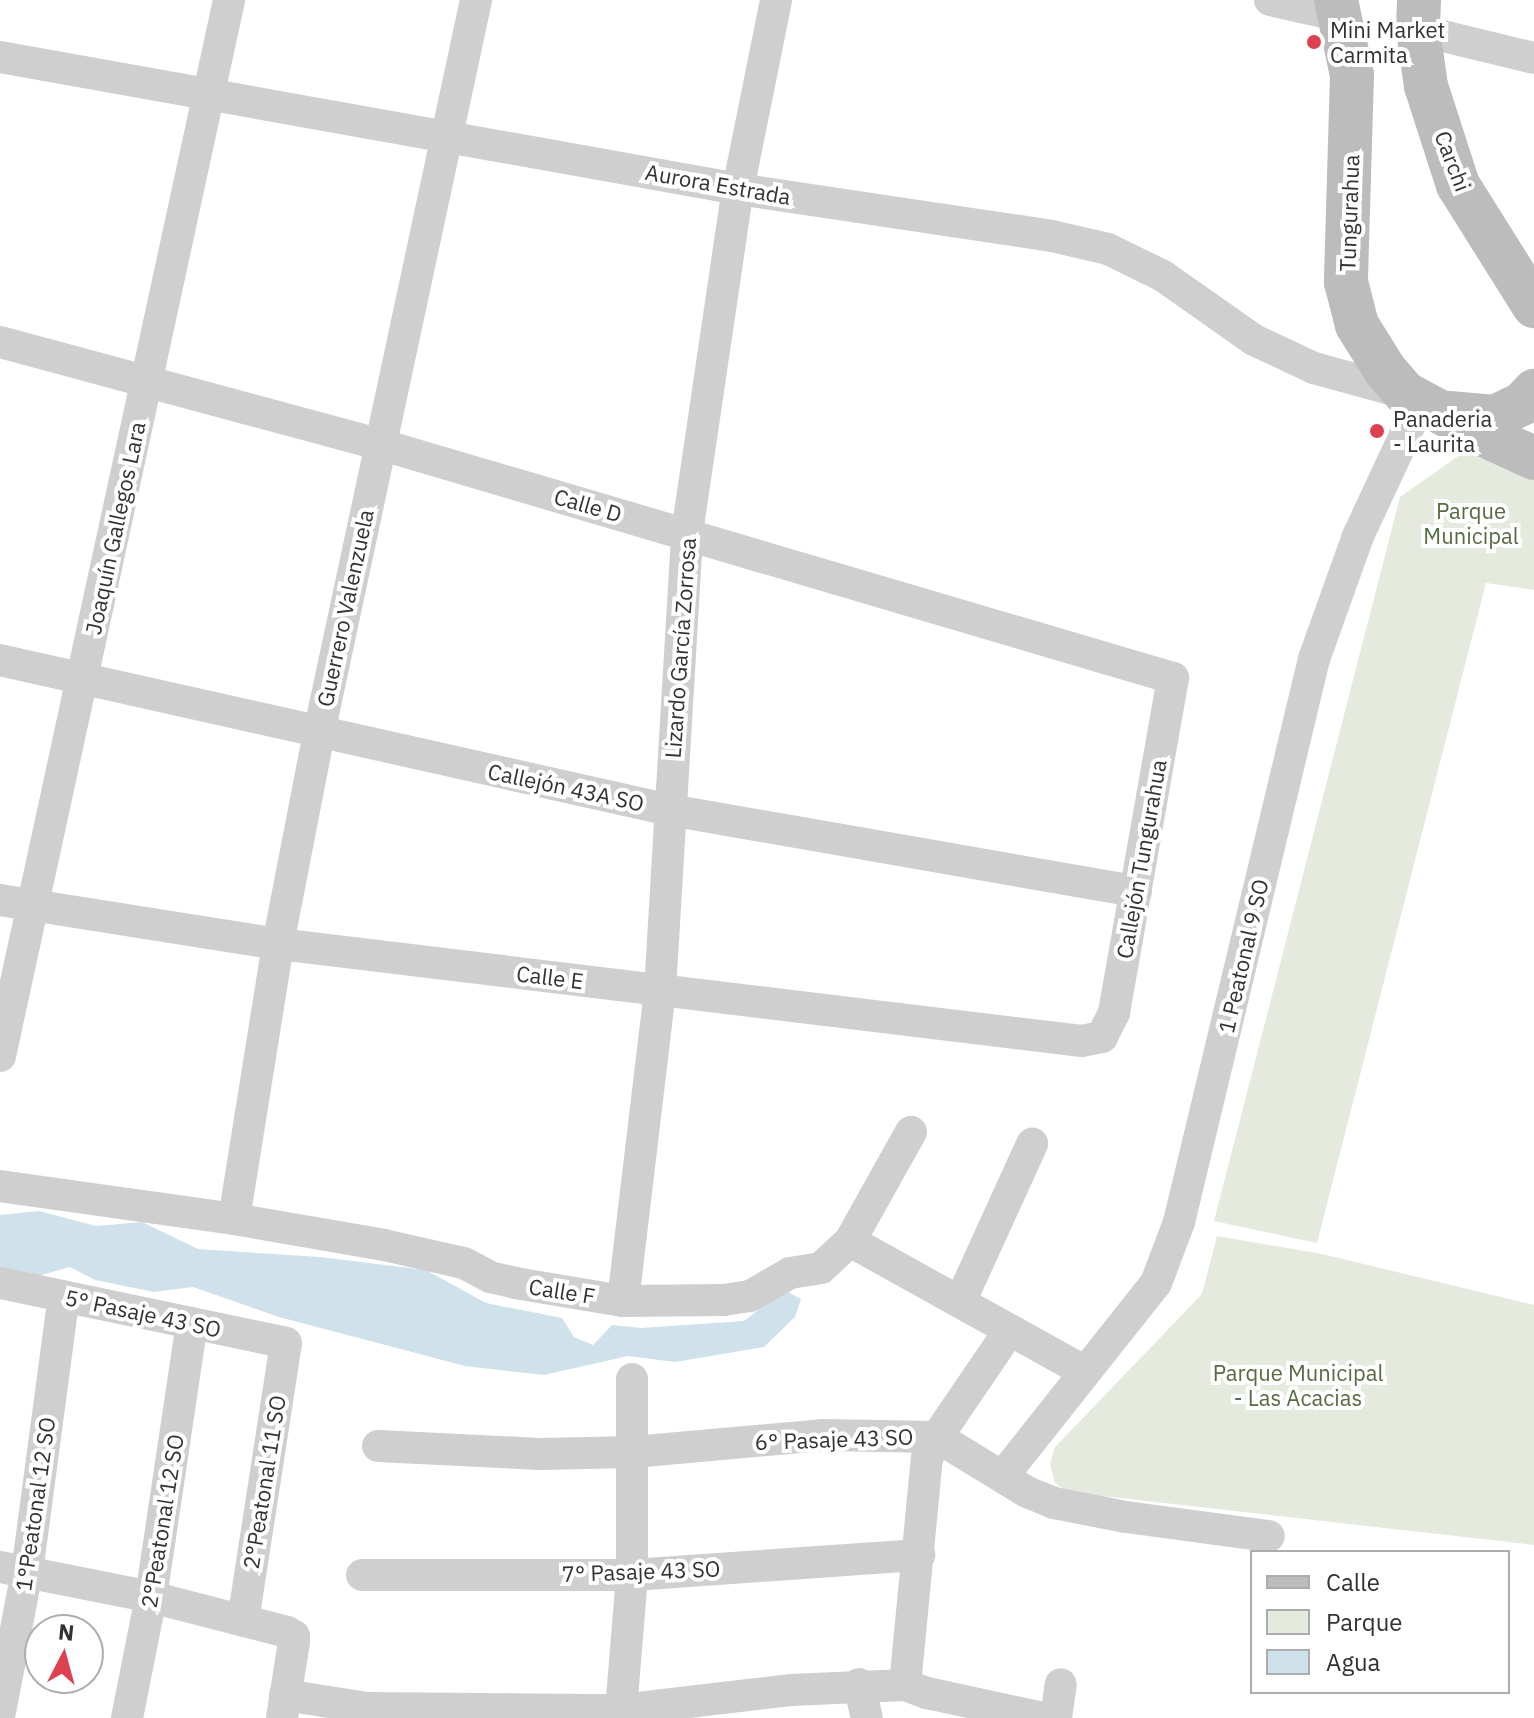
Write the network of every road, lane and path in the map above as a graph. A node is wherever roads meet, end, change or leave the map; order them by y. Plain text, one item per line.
1 (229, 0) edge
2 (476, 0) edge
3 (776, 0) edge
4 (1270, 0) edge
5 (1338, 8) edge
6 (1418, 15) edge
7 (0, 57) edge
8 (1534, 58) edge
9 (209, 95) junction
10 (448, 137) junction
11 (738, 189) junction
12 (1534, 306) edge
13 (0, 342) edge
14 (147, 382) junction
15 (1534, 391) edge
16 (1420, 401) junction
17 (379, 444) junction
18 (1534, 458) edge
19 (687, 533) junction
20 (0, 660) edge
21 (82, 678) junction
22 (1173, 678) joint
23 (319, 733) junction
24 (670, 810) junction
25 (1136, 891) junction
26 (0, 900) edge
27 (32, 908) junction
28 (278, 944) junction
29 (660, 991) junction
30 (1102, 1037) joint
31 (0, 1056) edge
32 (911, 1132) dead end
33 (1032, 1144) dead end
34 (0, 1186) edge
35 (234, 1219) junction
36 (850, 1241) junction
37 (0, 1283) edge
38 (64, 1296) junction
39 (623, 1301) junction
40 (960, 1302) junction
41 (192, 1323) junction
42 (1009, 1331) junction
43 (286, 1343) joint
44 (1084, 1371) junction
45 (632, 1379) dead end
46 (937, 1437) junction
47 (378, 1446) dead end
48 (633, 1452) junction
49 (1003, 1476) junction
50 (1269, 1536) dead end
51 (919, 1555) junction
52 (14, 1569) edge
53 (362, 1575) dead end
54 (632, 1575) junction
55 (151, 1597) junction
56 (243, 1621) junction
57 (859, 1684) junction
58 (1061, 1684) dead end
59 (905, 1685) junction
60 (284, 1707) edge
61 (621, 1710) junction
62 (0, 1712) edge
63 (127, 1718) edge
64 (867, 1718) edge
65 (1044, 1718) edge
66 (1056, 1718) edge

1 - 9 street, Joaquín Gallegos Lara
2 - 10 street, Guerrero Valenzuela
3 - 11 street, Lizardo García Zorrosa
4 - 5 street
5 - 16 main road, Tungurahua
6 - 8 street
6 - 12 main road, Carchi
7 - 9 street, Aurora Estrada
9 - 10 street, Aurora Estrada
9 - 14 street, Joaquín Gallegos Lara
10 - 11 street, Aurora Estrada
10 - 17 street, Guerrero Valenzuela
11 - 16 street, Aurora Estrada
11 - 19 street, Lizardo García Zorrosa
13 - 14 street, Calle D
14 - 17 street, Calle D
14 - 21 street, Joaquín Gallegos Lara
15 - 16 main road
16 - 18 main road
16 - 44 street, 1 Peatonal 9 SO
17 - 19 street, Calle D
17 - 23 street, Guerrero Valenzuela
19 - 22 street, Calle D
19 - 24 street, Lizardo García Zorrosa
20 - 21 street, Callejón 43A SO
21 - 23 street, Callejón 43A SO
21 - 27 street, Joaquín Gallegos Lara
22 - 25 street, Callejón Tungurahua
23 - 24 street, Callejón 43A SO
23 - 28 street, Guerrero Valenzuela
24 - 25 street, Callejón 43A SO
24 - 29 street, Lizardo García Zorrosa
25 - 30 street, Callejón Tungurahua
26 - 27 street, Calle E
27 - 28 street, Calle E
27 - 31 street, Joaquín Gallegos Lara
28 - 29 street, Calle E
28 - 35 street, Guerrero Valenzuela
29 - 30 street, Calle E
29 - 39 street, Lizardo García Zorrosa
32 - 36 street, Calle F
33 - 40 street
34 - 35 street, Calle F
35 - 39 street, Calle F
36 - 39 street, Calle F
36 - 40 street
37 - 38 street, 5° Pasaje 43 SO
38 - 41 street, 5° Pasaje 43 SO
38 - 52 street, 1°Peatonal 12 SO
40 - 42 street
41 - 43 street, 5° Pasaje 43 SO
41 - 55 street, 2°Peatonal 12 SO
42 - 44 street
42 - 46 street
43 - 56 street, 2°Peatonal 11 SO
44 - 49 street, 1 Peatonal 9 SO
45 - 48 street
46 - 48 street, 6° Pasaje 43 SO
46 - 49 street, 6° Pasaje 43 SO
46 - 51 street
47 - 48 street, 6° Pasaje 43 SO
48 - 54 street
49 - 50 street, 6° Pasaje 43 SO
51 - 54 street, 7° Pasaje 43 SO
51 - 59 street
52 - 55 street
52 - 62 street, 1°Peatonal 12 SO
53 - 54 street, 7° Pasaje 43 SO
54 - 61 street
55 - 56 street
55 - 63 street, 2°Peatonal 12 SO
56 - 60 street
57 - 59 street
57 - 61 street
57 - 64 street
58 - 66 street
59 - 65 street
60 - 61 street

